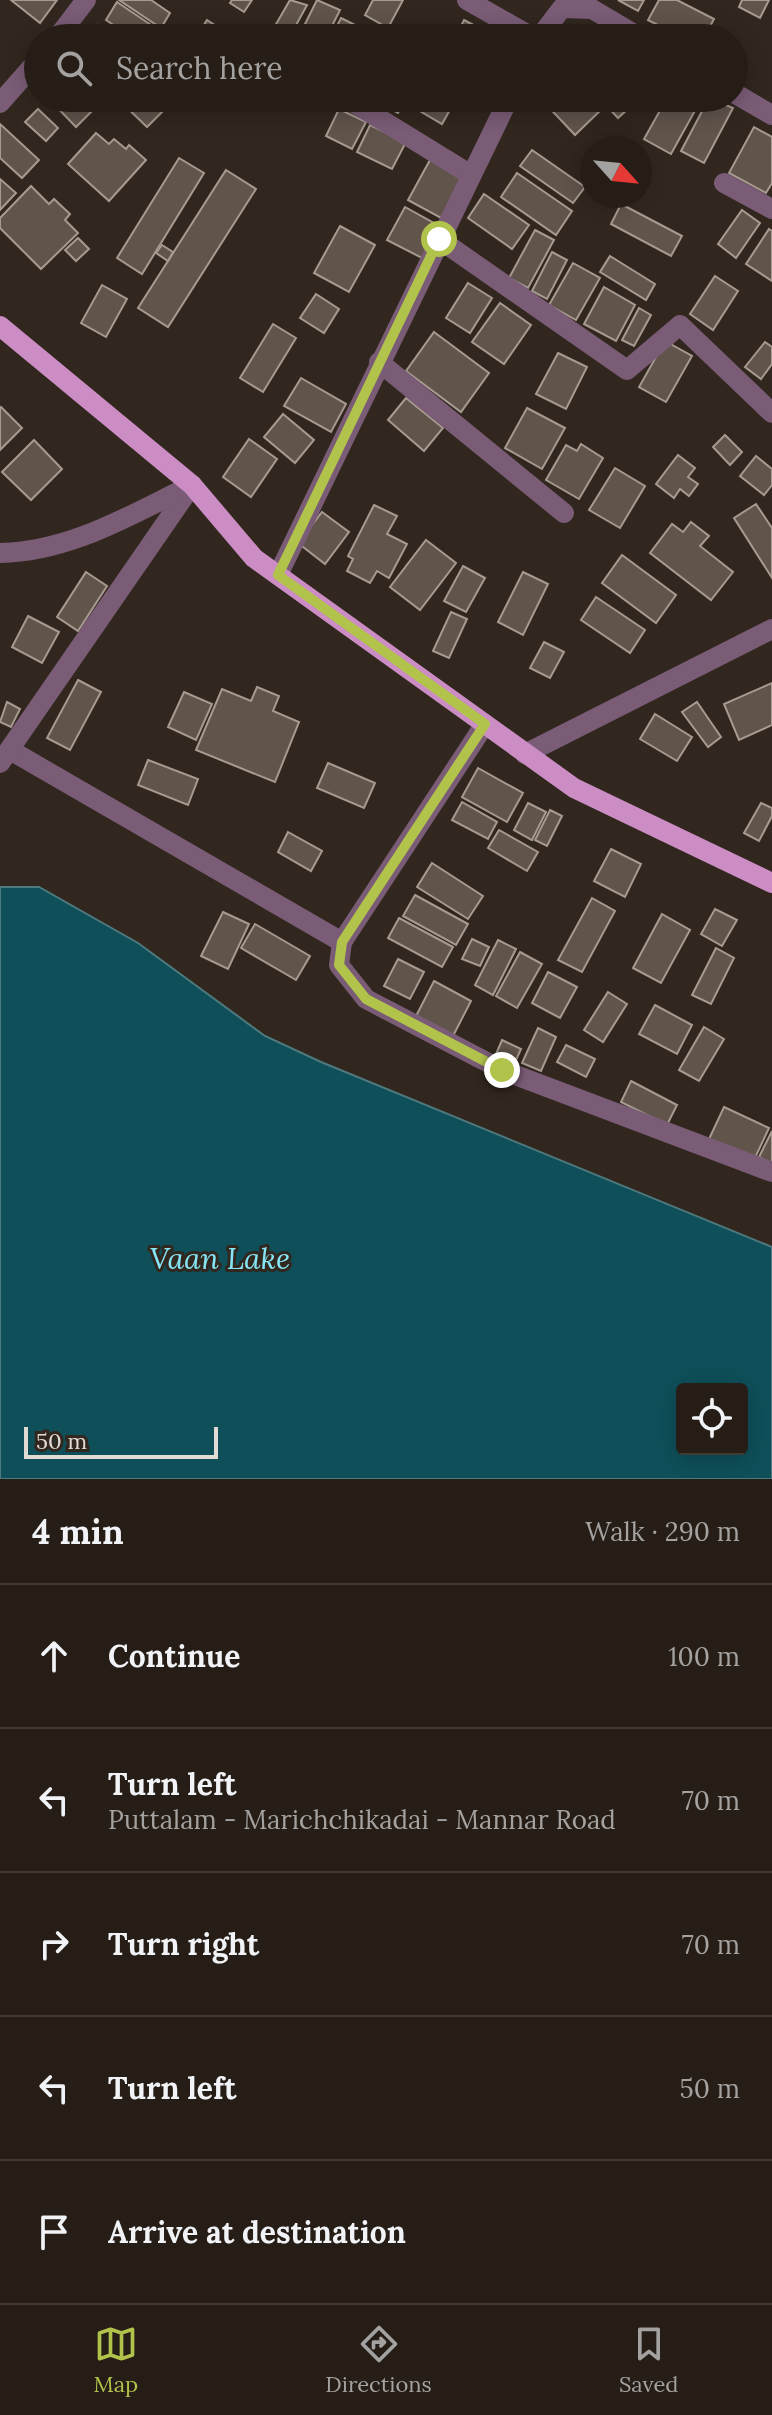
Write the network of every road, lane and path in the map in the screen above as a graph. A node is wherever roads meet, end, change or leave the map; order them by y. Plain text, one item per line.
1 (86, 0) edge
2 (467, 0) edge
3 (68, 24) edge
4 (511, 24) edge
5 (548, 24) edge
6 (617, 24) edge
7 (24, 76) edge
8 (748, 101) edge
9 (0, 103) edge
10 (369, 112) edge
11 (502, 112) edge
12 (772, 115) edge
13 (471, 175) junction
14 (724, 183) dead end
15 (772, 209) edge
16 (439, 239) junction
17 (0, 326) edge
18 (379, 362) junction
19 (772, 413) edge
20 (192, 485) junction
21 (564, 513) dead end
22 (0, 553) edge
23 (278, 575) junction
24 (772, 629) edge
25 (485, 724) junction
26 (525, 754) junction
27 (5, 757) edge
28 (772, 883) edge
29 (342, 942) junction
30 (772, 1172) edge

1 - 3 street
2 - 4 street
5 - 6 street
7 - 9 street
8 - 12 street
10 - 13 street
11 - 13 street
13 - 16 street
14 - 15 street
16 - 18 street
16 - 19 street
17 - 20 main road
18 - 21 street
18 - 23 street
20 - 22 street
20 - 23 main road
20 - 27 street
23 - 25 main road
24 - 26 street
25 - 26 main road
25 - 29 street
26 - 28 main road
27 - 29 street
29 - 30 street

